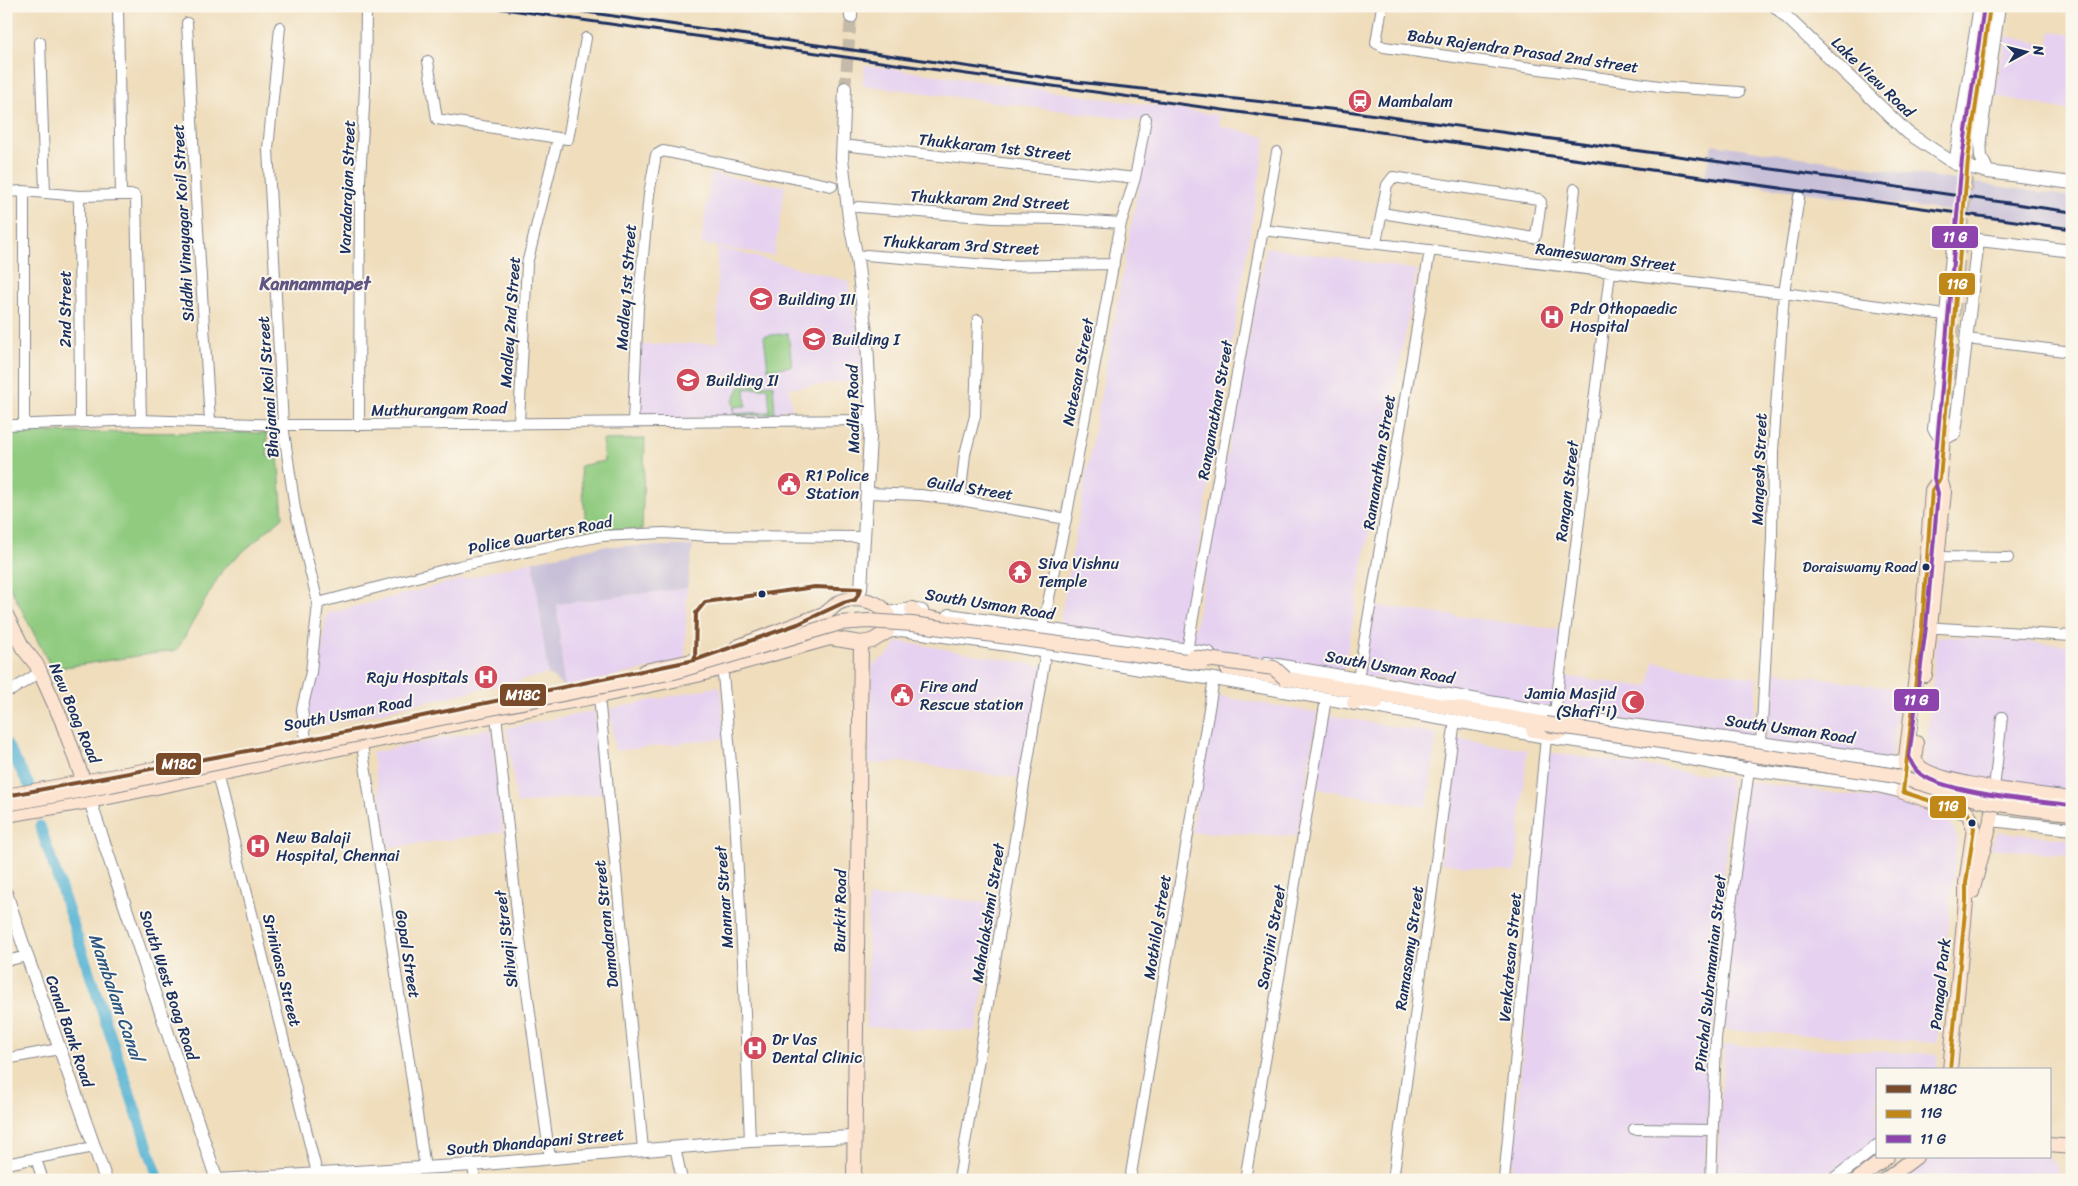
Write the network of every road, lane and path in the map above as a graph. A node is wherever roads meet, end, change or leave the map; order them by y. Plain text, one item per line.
1 (118, 6) edge
2 (1382, 6) edge
3 (1775, 6) edge
4 (1980, 6) edge
5 (1999, 6) edge
6 (366, 11) dead end
7 (187, 23) dead end
8 (280, 27) dead end
9 (586, 38) dead end
10 (40, 42) dead end
11 (428, 61) dead end
12 (845, 88) tunnel mouth
13 (1739, 92) dead end
14 (1146, 119) dead end
15 (558, 138) junction
16 (851, 146) dead end
17 (1277, 152) dead end
18 (1955, 164) junction
19 (1988, 172) junction
20 (1135, 178) junction
21 (2072, 183) edge
22 (832, 186) dead end
23 (1575, 189) dead end
24 (24, 191) junction
25 (6, 192) edge
26 (45, 193) junction
27 (121, 195) junction
28 (79, 196) junction
29 (1799, 198) dead end
30 (858, 207) dead end
31 (1382, 213) junction
32 (1121, 223) junction
33 (1263, 230) junction
34 (1978, 240) junction
35 (1376, 243) junction
36 (1430, 250) junction
37 (2072, 251) edge
38 (866, 254) dead end
39 (1114, 264) junction
40 (1566, 267) junction
41 (1610, 273) junction
42 (1784, 293) junction
43 (1945, 315) junction
44 (978, 320) dead end
45 (1966, 339) junction
46 (2072, 352) edge
47 (141, 420) junction
48 (872, 420) junction
49 (210, 421) junction
50 (1944, 421) tunnel mouth
51 (519, 422) junction
52 (634, 422) junction
53 (80, 423) junction
54 (24, 424) junction
55 (6, 425) edge
56 (283, 425) junction
57 (359, 425) junction
58 (1942, 440) junction
59 (1940, 479) junction
60 (868, 493) junction
61 (960, 500) junction
62 (1066, 519) junction
63 (863, 537) junction
64 (1938, 557) junction
65 (2008, 558) dead end
66 (855, 600) junction
67 (318, 603) junction
68 (912, 609) junction
69 (826, 613) junction
70 (888, 613) junction
71 (6, 615) edge
72 (1927, 627) junction
73 (1042, 630) junction
74 (887, 632) junction
75 (2072, 636) edge
76 (830, 638) junction
77 (861, 643) junction
78 (1187, 649) junction
79 (1046, 651) junction
80 (720, 652) junction
81 (723, 668) junction
82 (40, 672) junction
83 (1183, 674) junction
84 (1285, 678) junction
85 (1214, 679) junction
86 (1358, 679) junction
87 (6, 688) edge
88 (599, 696) junction
89 (1326, 699) junction
90 (1354, 703) junction
91 (496, 715) junction
92 (2002, 717) dead end
93 (1455, 720) junction
94 (1549, 725) junction
95 (1571, 728) junction
96 (306, 740) junction
97 (1761, 743) junction
98 (362, 744) junction
99 (1906, 757) junction
100 (1749, 770) junction
101 (218, 774) junction
102 (85, 782) junction
103 (1994, 789) junction
104 (1903, 792) junction
105 (6, 796) edge
106 (2072, 799) edge
107 (90, 801) junction
108 (6, 804) edge
109 (2072, 813) edge
110 (6, 815) edge
111 (1991, 820) junction
112 (2072, 829) edge
113 (6, 893) edge
114 (1966, 901) junction
115 (26, 956) junction
116 (6, 960) edge
117 (59, 1049) junction
118 (6, 1059) edge
119 (1947, 1066) edge
120 (1634, 1129) dead end
121 (1713, 1130) junction
122 (854, 1137) junction
123 (750, 1141) junction
124 (2050, 1145) edge
125 (94, 1147) junction
126 (675, 1147) junction
127 (1876, 1147) edge
128 (2072, 1147) edge
129 (643, 1149) junction
130 (550, 1158) junction
131 (1885, 1158) edge
132 (1915, 1158) edge
133 (36, 1159) junction
134 (6, 1164) edge
135 (473, 1165) junction
136 (425, 1168) junction
137 (317, 1173) junction
138 (43, 1180) edge
139 (106, 1180) edge
140 (217, 1180) edge
141 (475, 1180) edge
142 (682, 1180) edge
143 (854, 1180) edge
144 (959, 1180) edge
145 (1130, 1180) edge
146 (1245, 1180) edge
147 (1393, 1180) edge
148 (1504, 1180) edge
149 (1711, 1180) edge
150 (1833, 1180) edge
151 (1857, 1180) edge
152 (1885, 1180) edge

1 - 27 street
2 - 13 street, Babu Rajendra Prasad 2nd street
3 - 18 street, Lake View Road
4 - 18 street
5 - 19 street
6 - 57 street, Varadarajan Street
7 - 49 street, Siddhi Vinayagar Koil Street
8 - 56 street, Bhajanai Koil Street
9 - 15 street
10 - 26 street
11 - 15 street
12 - 48 street, Madley Road
14 - 20 street, Natesan Street
15 - 51 street, Madley 2nd Street
16 - 20 street, Thukkaram 1st Street
17 - 33 street, Ranganathan Street
18 - 19 street, Lake View Road
19 - 21 street, Lake View Road
20 - 32 street, Natesan Street
22 - 52 street, Madley 1st Street
23 - 40 street
24 - 25 street
24 - 26 street
24 - 54 street
26 - 28 street
27 - 28 street
27 - 47 street
28 - 53 street, 2nd Street
29 - 42 street, Mangesh Street
30 - 32 street, Thukkaram 2nd Street
31 - 31 street
31 - 35 street
32 - 39 street, Natesan Street
33 - 35 street, Rameswaram Street
33 - 78 street, Ranganathan Street
34 - 37 street
34 - 43 street
34 - 45 street
35 - 36 street, Rameswaram Street
36 - 40 street, Rameswaram Street
36 - 86 street, Ramanathan Street
38 - 39 street, Thukkaram 3rd Street
39 - 62 street, Natesan Street
40 - 41 street, Rameswaram Street
41 - 42 street, Rameswaram Street
41 - 94 street, Rangan Street
42 - 43 street, Rameswaram Street
42 - 97 street, Mangesh Street
43 - 58 street
44 - 61 street
45 - 46 street
45 - 58 street
47 - 49 street, Muthurangam Road
47 - 53 street, Muthurangam Road
48 - 52 street, Muthurangam Road
48 - 60 street, Madley Road
49 - 56 street, Muthurangam Road
50 - 58 main road
51 - 52 street, Muthurangam Road
51 - 57 street, Muthurangam Road
53 - 54 street, Muthurangam Road
54 - 55 street, Muthurangam Road
56 - 57 street, Muthurangam Road
56 - 67 street, Bhajanai Koil Street
58 - 59 main road
59 - 64 main road
59 - 72 main road
60 - 61 street, Guild Street
60 - 63 street, Madley Road
61 - 62 street, Guild Street
62 - 73 street, Natesan Street
63 - 66 street, Madley Road
63 - 67 street, Police Quarters Road
64 - 65 street
64 - 72 main road
66 - 69 main road, South Usman Road
66 - 70 main road
67 - 96 street, Bhajanai Koil Street
68 - 70 street, South Usman Road
68 - 73 street, South Usman Road
68 - 84 main road, bridge
69 - 76 main road
69 - 80 main road, South Usman Road
70 - 74 main road
71 - 82 main road, New Boag Road
72 - 75 street
72 - 99 main road
72 - 103 main road
73 - 78 street, South Usman Road
74 - 77 main road, South Usman Road
74 - 79 street, South Usman Road
76 - 77 main road, South Usman Road
76 - 81 main road, South Usman Road
77 - 122 main road, Burkit Road
78 - 83 street, Ranganathan Street
78 - 86 street, South Usman Road
79 - 83 street, South Usman Road
79 - 144 street, Mahalakshmi Street
80 - 81 street, Mannar Street
80 - 96 main road, South Usman Road
81 - 88 main road, South Usman Road
81 - 123 street, Mannar Street
82 - 87 street
82 - 102 main road, New Boag Road
83 - 85 street, South Usman Road
84 - 94 main road, South Usman Road
84 - 108 main road, South Usman Road, bridge
85 - 89 street, South Usman Road
85 - 145 street, Mothilol street
86 - 94 street, South Usman Road
88 - 91 main road, South Usman Road
88 - 129 street, Damodaran Street
89 - 90 street, South Usman Road
89 - 146 street, Sarojini Street
90 - 93 street, South Usman Road
90 - 95 main road
91 - 98 main road, South Usman Road
91 - 130 street, Shivaji Street
92 - 103 street
93 - 94 street, South Usman Road
93 - 147 street, Ramasamy Street
94 - 95 main road, South Usman Road, bridge
94 - 97 street, South Usman Road
94 - 100 street, South Usman Road
94 - 148 street, Venkatesan Street
95 - 109 main road, South Usman Road, bridge
96 - 102 main road, South Usman Road
97 - 99 street, South Usman Road
97 - 100 street, Pinchal Subramanian Street
98 - 101 main road, South Usman Road
98 - 136 street, Gopal Street
99 - 104 main road
100 - 104 street, South Usman Road
100 - 121 street, Pinchal Subramanian Street
101 - 107 main road, South Usman Road
101 - 137 street, Srinivasa Street
102 - 105 main road, South Usman Road
102 - 107 main road, New Boag Road
103 - 106 main road
103 - 111 main road, Panagal Park
104 - 114 main road, Panagal Park
107 - 110 main road, South Usman Road
107 - 140 street, South West Boag Road
111 - 112 street
111 - 114 main road, Panagal Park
113 - 115 street, Canal Bank Road
114 - 119 main road, Panagal Park
115 - 116 street
115 - 117 street, Canal Bank Road
117 - 118 street
117 - 125 street, Canal Bank Road
120 - 121 street
121 - 149 street, Pinchal Subramanian Street
122 - 123 street, South Dhandapani Street
122 - 143 main road, Burkit Road
123 - 126 street, South Dhandapani Street
124 - 128 main road
125 - 133 street
125 - 139 street, Canal Bank Road
126 - 129 street, South Dhandapani Street
126 - 142 street
127 - 150 street
129 - 130 street, South Dhandapani Street
130 - 135 street, South Dhandapani Street
131 - 151 main road
132 - 152 main road
133 - 134 street
133 - 138 street
135 - 136 street, South Dhandapani Street
135 - 141 street
136 - 137 street, South Dhandapani Street
137 - 140 street, South Dhandapani Street

